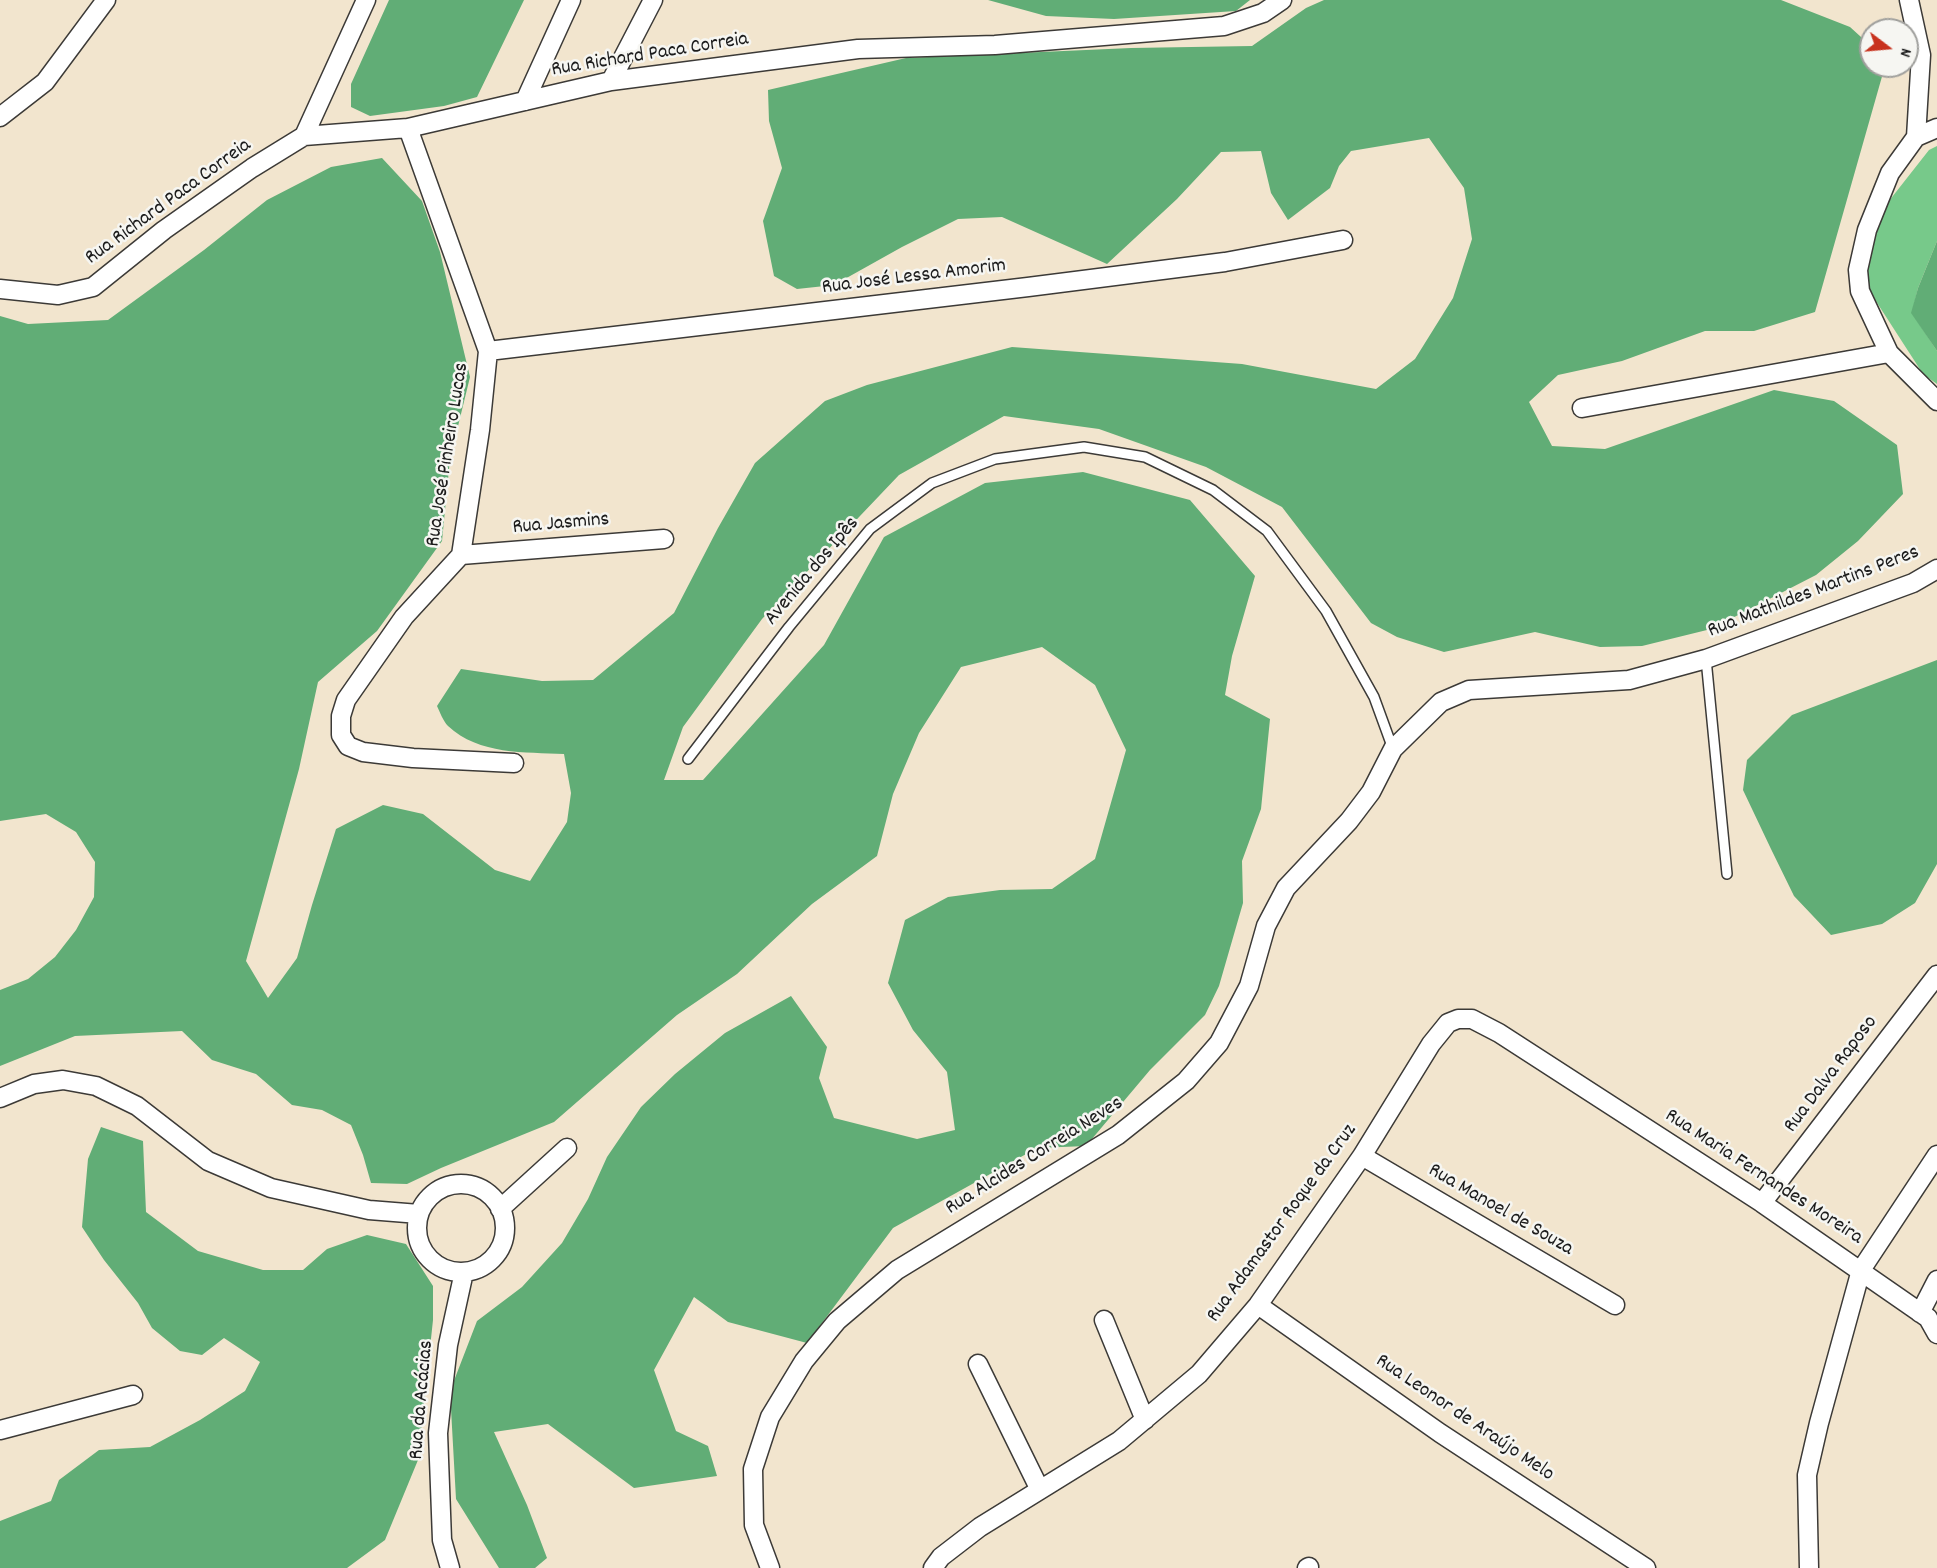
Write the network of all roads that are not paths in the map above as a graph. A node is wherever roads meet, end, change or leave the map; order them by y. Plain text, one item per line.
1 (106, 0) edge
2 (366, 0) edge
3 (571, 0) edge
4 (653, 0) edge
5 (1282, 0) edge
6 (1910, 0) edge
7 (611, 81) junction
8 (525, 100) junction
9 (0, 117) edge
10 (408, 128) junction
11 (1937, 128) edge
12 (304, 136) junction
13 (1916, 137) junction
14 (1343, 240) dead end
15 (0, 289) edge
16 (488, 351) junction
17 (1889, 352) junction
18 (1937, 401) edge
19 (1582, 408) dead end
20 (664, 539) dead end
21 (461, 555) junction
22 (1937, 569) edge
23 (1706, 659) junction
24 (1393, 749) junction
25 (688, 759) dead end
26 (514, 763) dead end
27 (1727, 874) dead end
28 (1937, 975) edge
29 (1472, 1019) joint
30 (0, 1098) edge
31 (567, 1148) dead end
32 (1937, 1155) edge
33 (1362, 1156) junction
34 (1762, 1203) junction
35 (500, 1209) junction
36 (419, 1215) junction
37 (1861, 1270) junction
38 (464, 1272) junction
39 (1937, 1280) edge
40 (1258, 1305) junction
41 (1615, 1305) dead end
42 (1920, 1313) junction
43 (1104, 1320) dead end
44 (1937, 1334) edge
45 (978, 1364) dead end
46 (133, 1395) dead end
47 (1145, 1419) junction
48 (0, 1430) edge
49 (1040, 1490) junction
50 (450, 1568) edge
51 (770, 1568) edge
52 (933, 1568) edge
53 (1646, 1568) edge
54 (1809, 1568) edge

1 - 9 street
2 - 12 street
3 - 8 street
4 - 7 street
5 - 7 street, Rua Richard Paca Correia
6 - 13 street
7 - 8 street, Rua Richard Paca Correia
8 - 10 street, Rua Richard Paca Correia
10 - 12 street, Rua Richard Paca Correia
10 - 16 street, Rua José Pinheiro Lucas
11 - 13 street
12 - 15 street, Rua Richard Paca Correia
13 - 17 street
14 - 16 street, Rua José Lessa Amorim
16 - 21 street, Rua José Pinheiro Lucas
17 - 18 street
17 - 19 street
20 - 21 street, Rua Jasmins
21 - 26 street, Rua José Pinheiro Lucas
22 - 23 street, Rua Mathildes Martins Peres
23 - 24 street, Rua Mathildes Martins Peres
23 - 27 lane, Rua Mathildes Martins Peres
24 - 25 lane, Avenida dos Ipês
24 - 51 street, Rua Alcides Correia Neves
28 - 34 street, Rua Dalva Raposo
29 - 33 street, Rua Adamastor Roque da Cruz
29 - 34 street, Rua Maria Fernandes Moreira
30 - 36 street
31 - 35 street
32 - 37 street
33 - 40 street, Rua Adamastor Roque da Cruz
33 - 41 street, Rua Manoel de Souza
34 - 37 street, Rua Maria Fernandes Moreira
35 - 36 street
35 - 38 street
36 - 38 street
37 - 42 street
37 - 54 street, Rua Maria Fernandes Moreira
38 - 50 street, Rua da Acácias
39 - 42 street
40 - 47 street, Rua Adamastor Roque da Cruz
40 - 53 street, Rua Leonor de Araújo Melo
42 - 44 street
43 - 47 street
45 - 49 street
46 - 48 street
47 - 49 street, Rua Adamastor Roque da Cruz
49 - 52 street, Rua Adamastor Roque da Cruz

